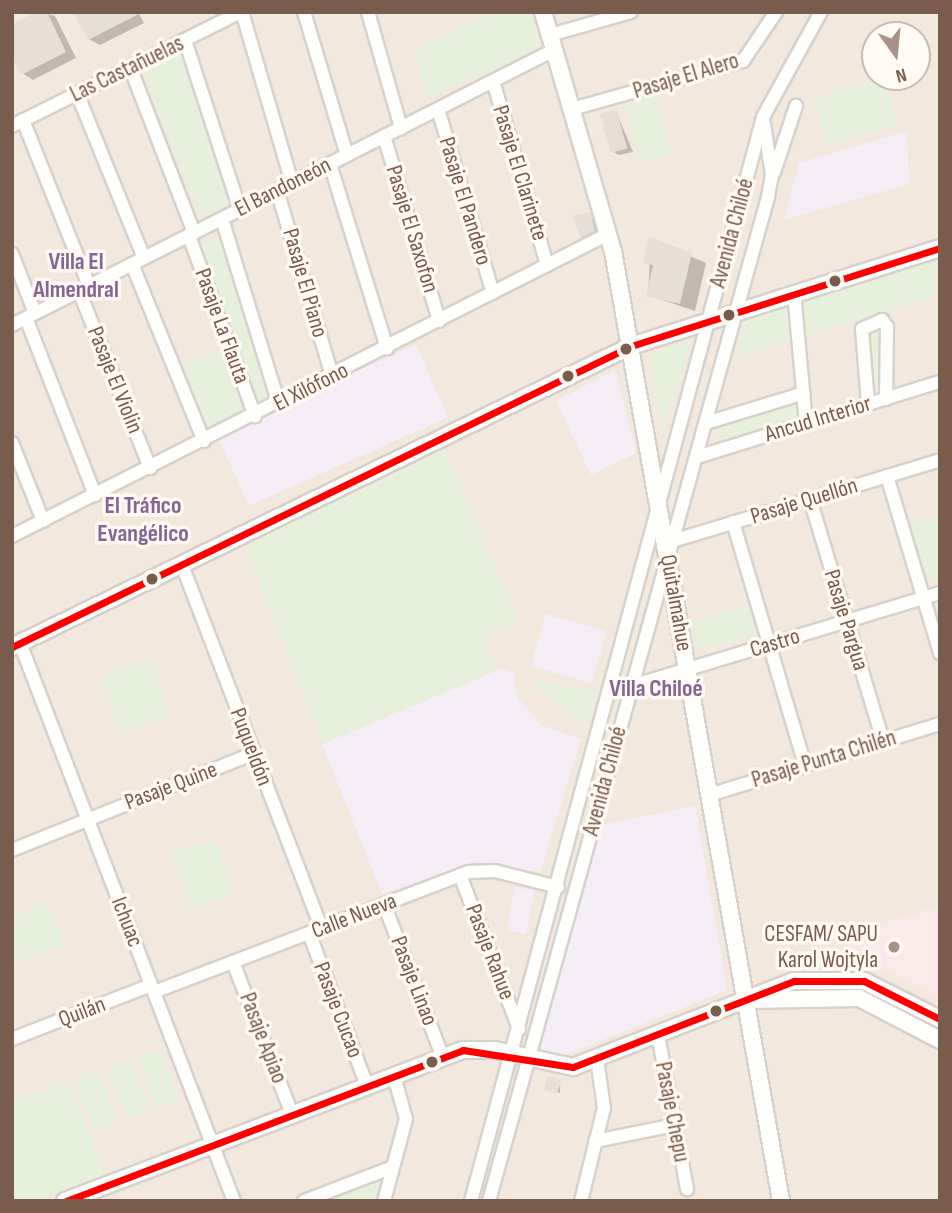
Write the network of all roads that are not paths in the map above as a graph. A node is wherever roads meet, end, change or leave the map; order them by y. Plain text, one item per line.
1 (242, 12) edge
2 (304, 12) edge
3 (368, 12) edge
4 (543, 12) edge
5 (631, 12) edge
6 (776, 12) edge
7 (821, 12) edge
8 (185, 40) junction
9 (552, 43) junction
10 (131, 67) junction
11 (493, 81) junction
12 (77, 93) junction
13 (796, 106) dead end
14 (438, 109) junction
15 (572, 109) junction
16 (763, 117) junction
17 (18, 123) edge
18 (401, 128) junction
19 (384, 136) junction
20 (347, 155) junction
21 (330, 164) junction
22 (772, 175) junction
23 (292, 183) junction
24 (278, 190) junction
25 (240, 210) junction
26 (222, 219) junction
27 (191, 234) junction
28 (608, 234) junction
29 (940, 248) edge
30 (12, 254) edge
31 (138, 261) junction
32 (547, 265) junction
33 (84, 289) junction
34 (794, 292) junction
35 (493, 293) junction
36 (738, 309) junction
37 (31, 316) junction
38 (709, 320) junction
39 (439, 321) junction
40 (12, 325) edge
41 (631, 346) junction
42 (387, 348) junction
43 (332, 376) junction
44 (940, 382) edge
45 (804, 393) junction
46 (886, 399) junction
47 (279, 404) junction
48 (868, 404) junction
49 (255, 416) junction
50 (706, 423) junction
51 (806, 423) junction
52 (204, 441) junction
53 (12, 443) edge
54 (697, 457) junction
55 (940, 460) edge
56 (150, 468) junction
57 (887, 476) junction
58 (95, 495) junction
59 (810, 499) junction
60 (659, 507) junction
61 (43, 521) junction
62 (733, 522) junction
63 (12, 536) edge
64 (668, 545) junction
65 (182, 565) junction
66 (940, 593) edge
67 (923, 598) junction
68 (846, 621) junction
69 (769, 644) junction
70 (16, 645) edge
71 (940, 653) edge
72 (687, 668) junction
73 (631, 686) junction
74 (610, 694) junction
75 (940, 724) edge
76 (883, 741) junction
77 (254, 753) junction
78 (805, 765) junction
79 (709, 795) junction
80 (87, 819) junction
81 (12, 850) edge
82 (460, 875) junction
83 (558, 887) junction
84 (384, 904) junction
85 (315, 931) junction
86 (233, 962) junction
87 (153, 989) junction
88 (746, 1000) junction
89 (940, 1018) edge
90 (520, 1029) junction
91 (658, 1035) junction
92 (12, 1039) edge
93 (940, 1040) edge
94 (519, 1056) junction
95 (443, 1058) junction
96 (597, 1059) junction
97 (394, 1076) junction
98 (367, 1086) junction
99 (292, 1114) junction
100 (675, 1125) junction
101 (595, 1141) junction
102 (212, 1144) junction
103 (393, 1167) junction
104 (687, 1189) dead end
105 (777, 1199) edge
106 (65, 1201) edge
107 (234, 1201) edge
108 (304, 1201) edge
109 (384, 1201) edge
110 (471, 1201) edge
111 (489, 1201) edge
112 (581, 1201) edge

1 - 8 street, Las Castañuelas
1 - 23 street
2 - 20 street
3 - 18 street
4 - 9 street, Quitalmahue
5 - 9 street, El Bandoneón
6 - 15 street, Pasaje El Alero
7 - 16 street, Avenida Chiloé
8 - 10 street, Las Castañuelas
8 - 25 street
9 - 11 street, El Bandoneón
9 - 15 street, Quitalmahue
10 - 12 street, Las Castañuelas
10 - 27 street, Pasaje La Flauta
11 - 14 street, El Bandoneón
11 - 32 street, Pasaje El Clarinete
12 - 17 street, Las Castañuelas
12 - 31 street
13 - 22 street
14 - 18 street, El Bandoneón
14 - 35 street, Pasaje El Pandero
15 - 28 street, Quitalmahue
16 - 22 street, Avenida Chiloé
16 - 38 street, Avenida Chiloé
17 - 33 street, Pasaje El Violin
18 - 19 street, El Bandoneón
19 - 20 street, El Bandoneón
19 - 39 street, Pasaje El Saxofon
20 - 21 street, El Bandoneón
21 - 23 street, El Bandoneón
21 - 42 street
22 - 36 street, Avenida Chiloé
23 - 24 street, El Bandoneón
24 - 25 street, El Bandoneón
24 - 43 street, Pasaje El Piano
25 - 26 street, El Bandoneón
26 - 27 street, El Bandoneón
26 - 47 street
27 - 31 street, El Bandoneón
27 - 49 street, Pasaje La Flauta
28 - 32 street, El Xilófono
28 - 41 street, Quitalmahue
29 - 34 street
30 - 37 street
31 - 33 street, El Bandoneón
31 - 52 street
32 - 35 street, El Xilófono
33 - 37 street, El Bandoneón
33 - 56 street, Pasaje El Violin
34 - 36 street
34 - 45 street
35 - 39 street, El Xilófono
36 - 38 street
36 - 50 street, Avenida Chiloé
37 - 40 street, El Bandoneón
37 - 58 street
38 - 41 street
38 - 60 street, Avenida Chiloé
39 - 42 street, El Xilófono
41 - 60 street, Quitalmahue
41 - 65 street
42 - 43 street, El Xilófono
43 - 47 street, El Xilófono
44 - 46 street, Ancud Interior
45 - 50 street
45 - 51 street
46 - 48 street, Ancud Interior
46 - 48 street
47 - 49 street, El Xilófono
48 - 51 street, Ancud Interior
49 - 52 street, El Xilófono
50 - 54 street, Avenida Chiloé
51 - 54 street, Ancud Interior
52 - 56 street, El Xilófono
53 - 61 street
54 - 64 street, Avenida Chiloé
55 - 57 street, Pasaje Quellón
56 - 58 street, El Xilófono
57 - 59 street, Pasaje Quellón
57 - 67 street
58 - 61 street, El Xilófono
59 - 62 street, Pasaje Quellón
59 - 68 street, Pasaje Pargua
60 - 64 street, Quitalmahue
60 - 74 street, Avenida Chiloé
61 - 63 street, El Xilófono
62 - 64 street, Pasaje Quellón
62 - 69 street
64 - 72 street, Quitalmahue
64 - 73 street, Avenida Chiloé
65 - 70 street
65 - 77 street, Puqueldón
66 - 67 street, Castro
67 - 68 street, Castro
67 - 71 street
68 - 69 street, Castro
68 - 76 street, Pasaje Pargua
69 - 72 street, Castro
69 - 78 street
70 - 80 street, Ichuac
72 - 73 street, Castro
72 - 79 street, Quitalmahue
73 - 74 street, Castro
73 - 94 street, Avenida Chiloé
74 - 83 street, Avenida Chiloé
75 - 76 street, Pasaje Punta Chilén
76 - 78 street, Pasaje Punta Chilén
77 - 80 street, Pasaje Quine
77 - 85 street, Puqueldón
78 - 79 street, Pasaje Punta Chilén
79 - 88 street, Quitalmahue
80 - 81 street, Pasaje Quine
80 - 87 street, Ichuac
82 - 83 street, Calle Nueva
82 - 84 street, Calle Nueva
82 - 90 street, Pasaje Rahue
83 - 90 street, Avenida Chiloé
84 - 85 street, Calle Nueva
84 - 95 street, Pasaje Linao
85 - 86 street, Calle Nueva
85 - 98 street, Pasaje Cucao
86 - 87 street, Calle Nueva
86 - 99 street, Pasaje Apiao
87 - 92 street, Quilán
87 - 102 street, Ichuac
88 - 89 street
88 - 91 street
88 - 93 street
88 - 105 street, Quitalmahue
90 - 94 street, Avenida Chiloé
91 - 96 street
91 - 100 street, Pasaje Chepu
94 - 95 street
94 - 96 street
94 - 110 street, Avenida Chiloé
94 - 111 street, Avenida Chiloé
95 - 97 street
96 - 101 street
97 - 98 street
97 - 103 street
98 - 99 street
99 - 102 street
100 - 101 street
100 - 104 street, Pasaje Chepu
101 - 112 street
102 - 106 street
102 - 107 street, Ichuac
103 - 108 street
103 - 109 street

